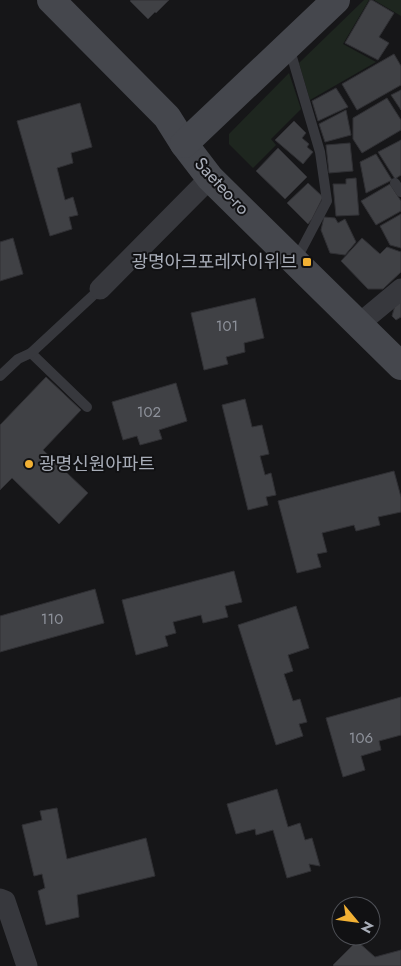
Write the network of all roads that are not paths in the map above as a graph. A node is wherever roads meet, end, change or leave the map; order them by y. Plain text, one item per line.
1 (51, 0) edge
2 (336, 0) edge
3 (288, 45) junction
4 (184, 144) junction
5 (210, 178) junction
6 (295, 261) junction
7 (100, 288) joint
8 (401, 289) edge
9 (359, 324) junction
10 (31, 353) junction
11 (400, 362) edge
12 (0, 376) edge
13 (87, 407) dead end
14 (0, 900) edge
15 (26, 966) edge

1 - 4 street, Saeteo-ro
2 - 3 street
3 - 4 street
3 - 6 lane
4 - 5 street, Saeteo-ro
5 - 6 street, Saeteo-ro
5 - 7 street
6 - 9 street, Saeteo-ro
7 - 10 lane
8 - 9 street
9 - 11 street, Saeteo-ro
10 - 12 lane
10 - 13 lane
14 - 15 street

